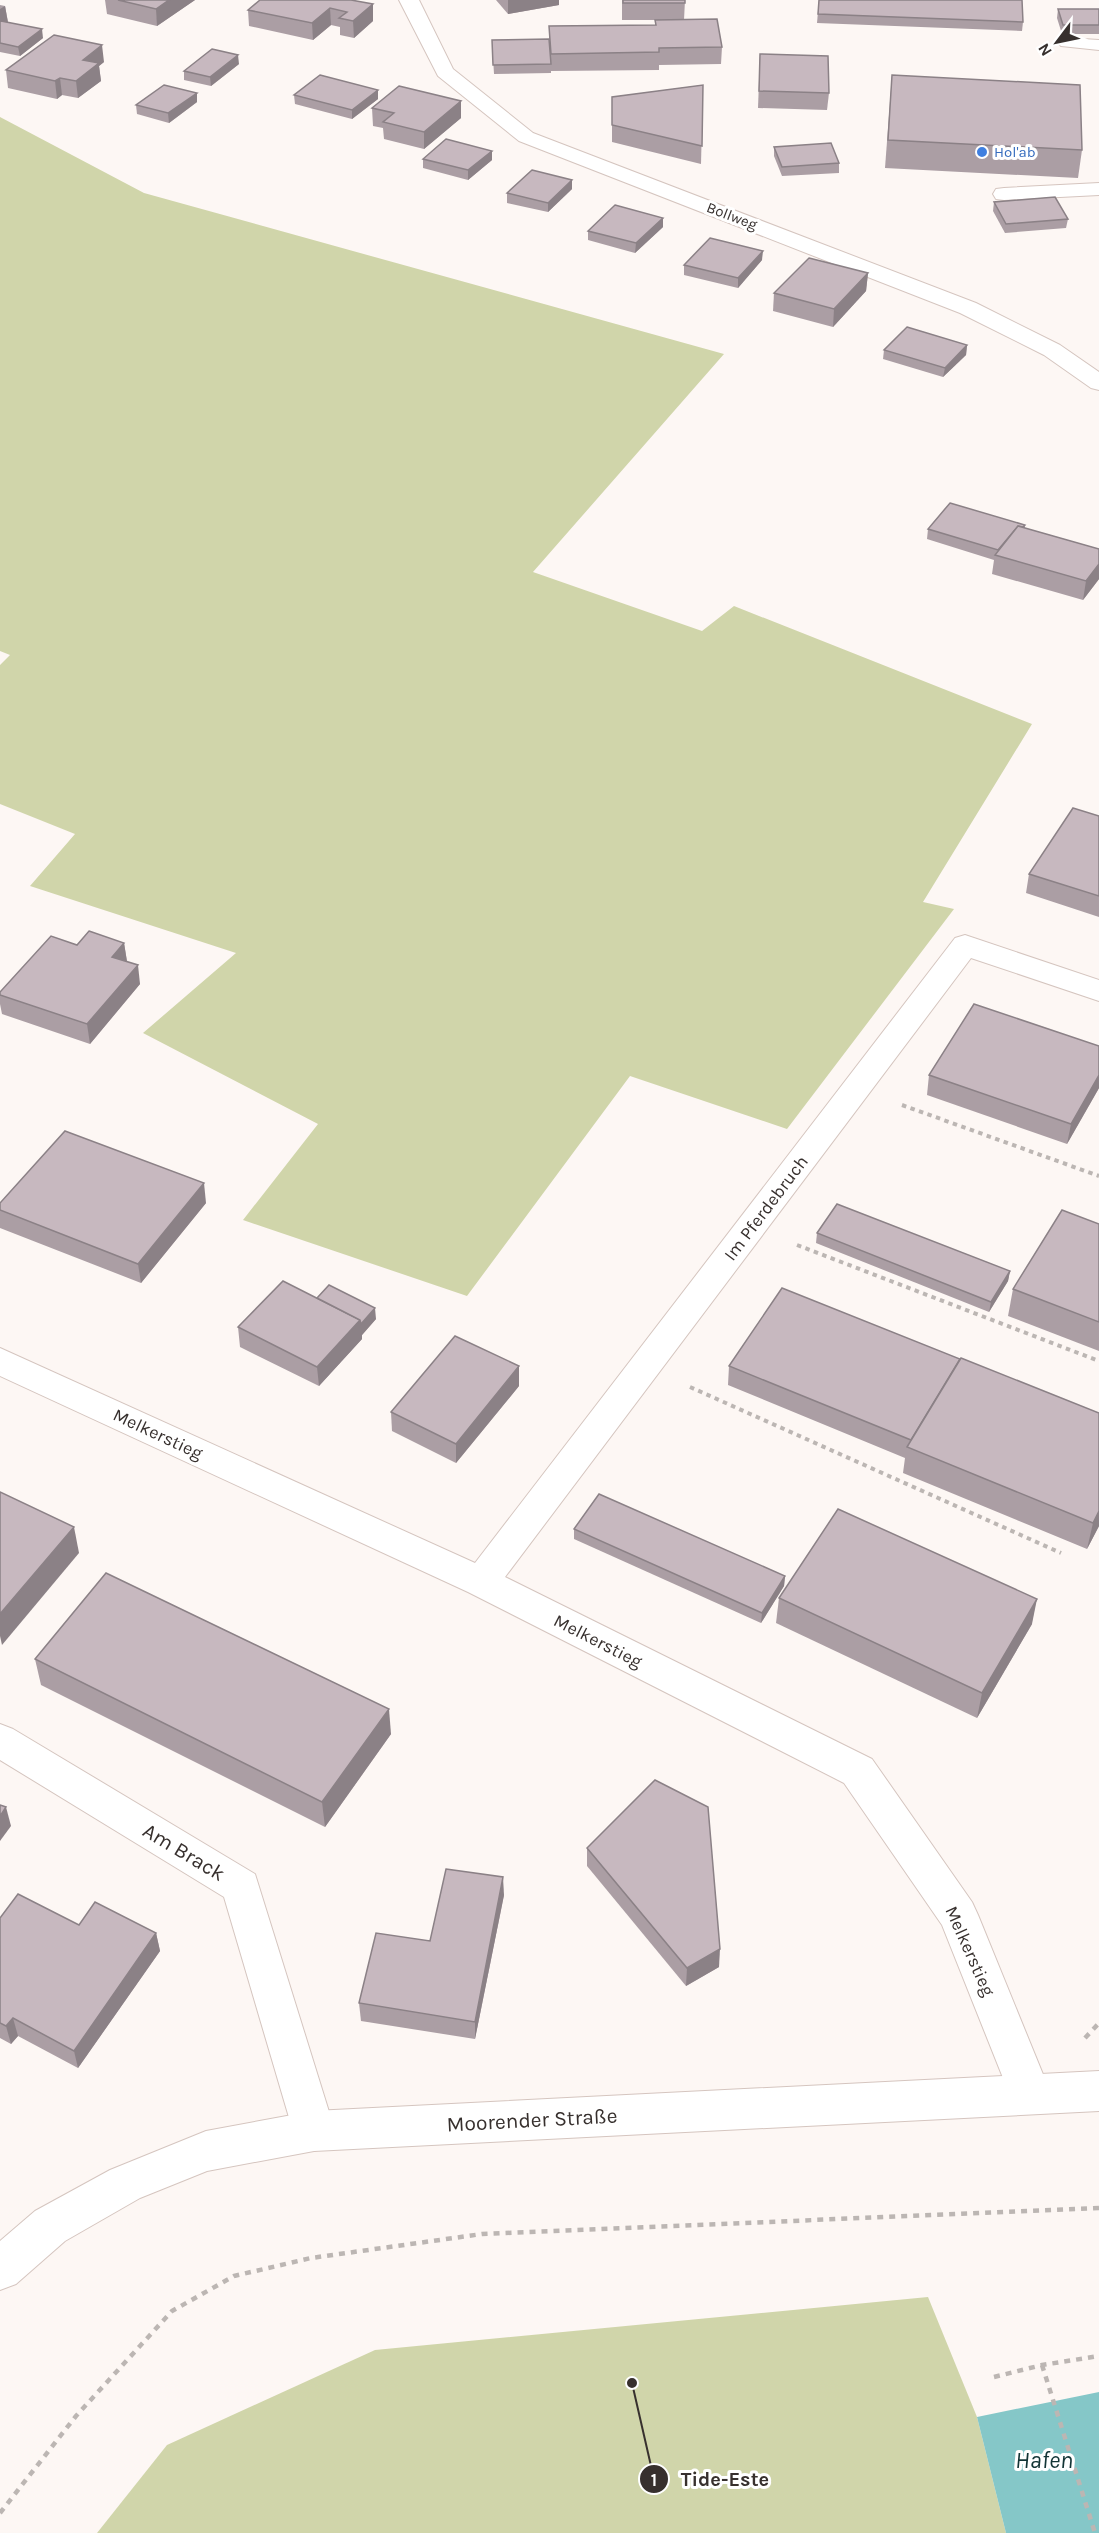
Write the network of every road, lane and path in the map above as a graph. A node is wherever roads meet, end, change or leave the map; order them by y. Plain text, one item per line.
1 (409, 0) edge
2 (1066, 43) dead end
3 (1099, 45) edge
4 (1099, 189) edge
5 (1004, 194) dead end
6 (1099, 383) edge
7 (1099, 992) edge
8 (857, 1089) junction
9 (1099, 1176) edge
10 (751, 1227) junction
11 (0, 1361) edge
12 (1099, 1361) edge
13 (645, 1367) junction
14 (1061, 1554) dead end
15 (481, 1582) junction
16 (0, 1740) edge
17 (1099, 2091) edge
18 (1030, 2094) junction
19 (314, 2131) junction
20 (1099, 2208) edge
21 (0, 2269) edge
22 (1099, 2356) edge
23 (1042, 2365) junction
24 (994, 2377) dead end
25 (0, 2513) edge
26 (1095, 2533) edge

1 - 6 street, Bollweg
2 - 3 lane
4 - 5 street
7 - 8 street, Im Pferdebruch
8 - 9 path
8 - 10 street, Im Pferdebruch
10 - 12 path
10 - 13 street, Im Pferdebruch
11 - 15 street, Melkerstieg
13 - 14 path
13 - 15 street, Im Pferdebruch
15 - 18 street, Melkerstieg
16 - 19 street, Am Brack
17 - 18 street, Moorender Straße
18 - 19 street, Moorender Straße
19 - 21 street, Moorender Straße
20 - 25 path
22 - 23 path
23 - 24 path
23 - 26 path

